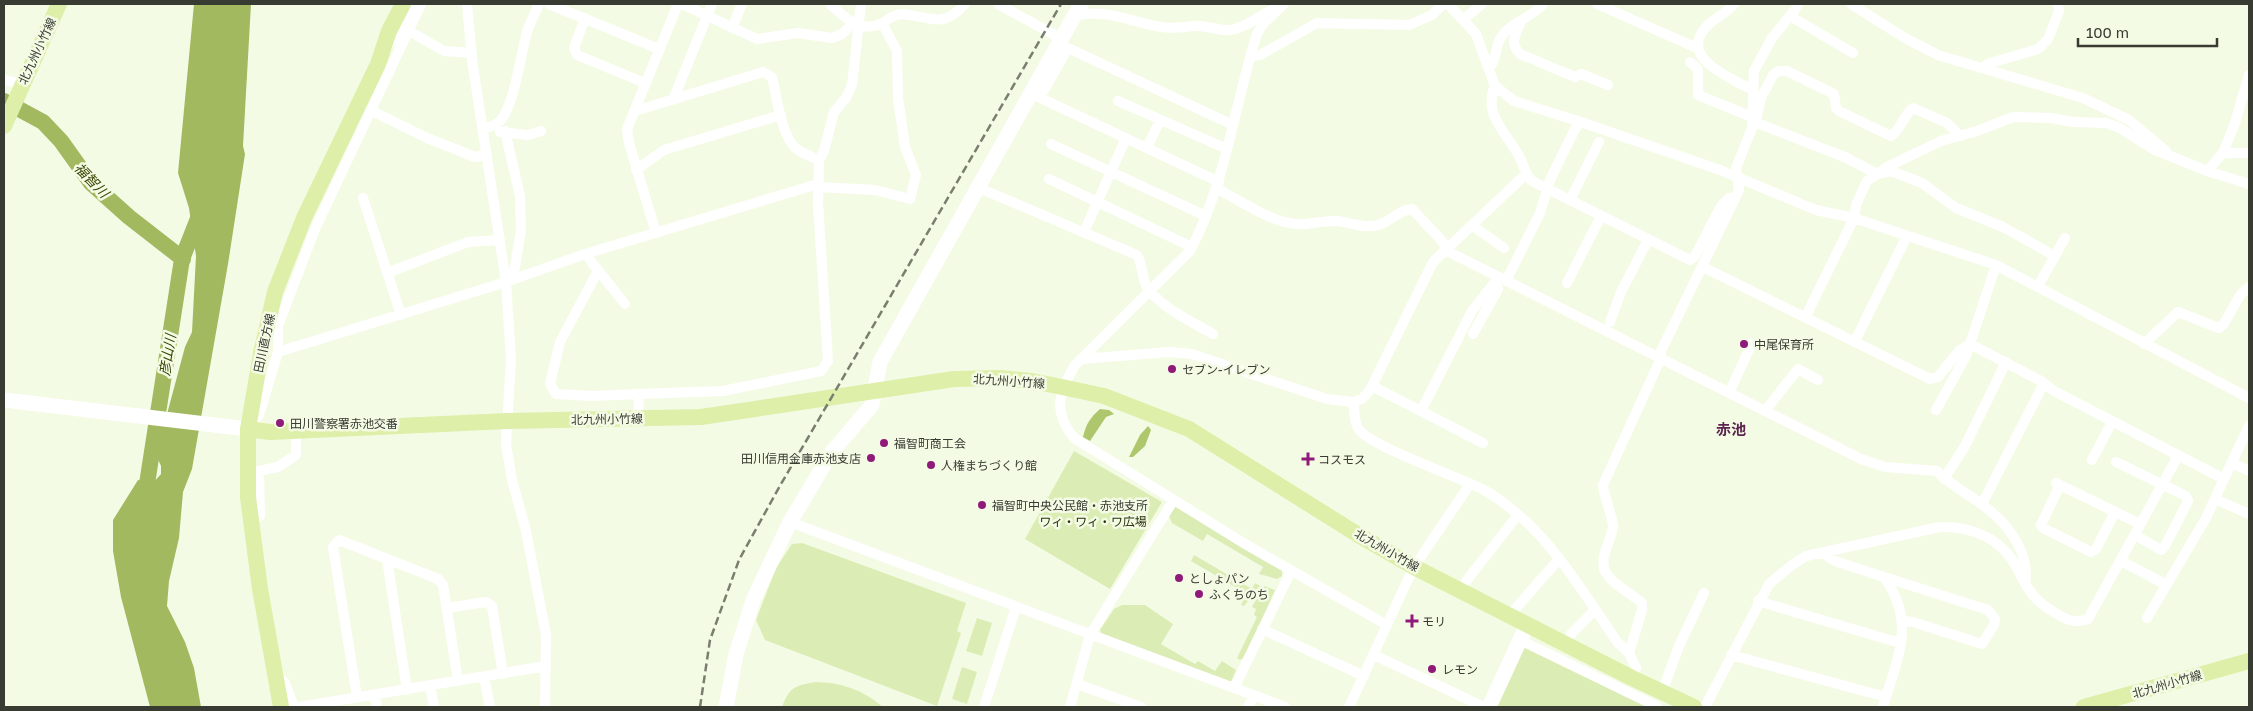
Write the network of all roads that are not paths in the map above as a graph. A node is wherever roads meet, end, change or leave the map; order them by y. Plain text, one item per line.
1 (60, 4) edge
2 (403, 4) edge
3 (414, 4) edge
4 (421, 4) edge
5 (466, 4) edge
6 (539, 4) edge
7 (549, 4) edge
8 (680, 4) edge
9 (712, 4) edge
10 (742, 4) edge
11 (830, 4) edge
12 (861, 4) edge
13 (965, 4) edge
14 (998, 4) edge
15 (1443, 4) edge
16 (1448, 4) edge
17 (1482, 4) edge
18 (1543, 4) edge
19 (1597, 4) edge
20 (1734, 4) edge
21 (1786, 4) edge
22 (1850, 4) edge
23 (2058, 4) edge
24 (1282, 5) edge
25 (1797, 5) edge
26 (1078, 10) edge
27 (707, 16) junction
28 (1790, 16) junction
29 (585, 18) junction
30 (1464, 19) junction
31 (1522, 21) junction
32 (882, 23) junction
33 (855, 24) junction
34 (732, 28) junction
35 (408, 31) junction
36 (1060, 38) junction
37 (1697, 48) junction
38 (659, 49) junction
39 (1852, 52) dead end
40 (472, 53) junction
41 (381, 54) junction
42 (1251, 56) junction
43 (1690, 62) dead end
44 (1490, 68) junction
45 (1983, 68) junction
46 (2249, 75) edge
47 (4, 80) edge
48 (645, 83) junction
49 (1608, 85) dead end
50 (21, 86) junction
51 (1495, 86) junction
52 (1753, 90) junction
53 (1035, 95) junction
54 (2247, 96) edge
55 (673, 100) junction
56 (1118, 100) dead end
57 (370, 110) junction
58 (635, 111) junction
59 (781, 115) junction
60 (1160, 120) junction
61 (1753, 120) junction
62 (1581, 122) junction
63 (5, 123) edge
64 (1233, 125) junction
65 (483, 131) junction
66 (505, 131) junction
67 (541, 131) dead end
68 (1960, 136) junction
69 (1126, 138) junction
70 (1598, 142) dead end
71 (1052, 144) dead end
72 (1147, 148) junction
73 (1227, 149) junction
74 (2223, 153) junction
75 (2249, 153) edge
76 (487, 155) junction
77 (2172, 157) junction
78 (819, 160) junction
79 (636, 170) junction
80 (2207, 171) junction
81 (1111, 172) junction
82 (1526, 174) junction
83 (1877, 174) junction
84 (1738, 178) junction
85 (1049, 179) dead end
86 (2249, 184) edge
87 (1217, 185) junction
88 (818, 186) junction
89 (979, 188) junction
90 (1547, 188) junction
91 (363, 198) dead end
92 (1734, 199) junction
93 (1570, 200) junction
94 (1098, 202) junction
95 (1206, 216) junction
96 (1601, 216) junction
97 (1854, 218) junction
98 (1473, 226) junction
99 (1084, 232) junction
100 (656, 233) junction
101 (1907, 236) junction
102 (2065, 238) dead end
103 (500, 240) junction
104 (1648, 240) junction
105 (1192, 247) junction
106 (1504, 248) dead end
107 (1447, 251) junction
108 (588, 254) junction
109 (2055, 256) junction
110 (1996, 265) junction
111 (1703, 267) junction
112 (598, 270) junction
113 (388, 273) junction
114 (509, 280) junction
115 (1500, 280) junction
116 (1567, 284) dead end
117 (2038, 286) junction
118 (2249, 287) edge
119 (1151, 292) junction
120 (625, 304) dead end
121 (401, 315) junction
122 (1806, 316) junction
123 (1610, 322) dead end
124 (1213, 334) dead end
125 (1472, 334) dead end
126 (1854, 341) junction
127 (1752, 343) dead end
128 (2144, 344) junction
129 (1969, 345) junction
130 (278, 352) junction
131 (1660, 358) junction
132 (1082, 359) junction
133 (2006, 362) junction
134 (1818, 380) dead end
135 (2044, 383) junction
136 (1062, 386) junction
137 (1372, 386) junction
138 (874, 390) junction
139 (1729, 392) junction
140 (639, 394) junction
141 (2249, 398) edge
142 (4, 400) edge
143 (1353, 402) junction
144 (1936, 410) dead end
145 (1421, 411) junction
146 (1765, 411) junction
147 (638, 419) junction
148 (507, 421) junction
149 (2112, 422) junction
150 (2249, 426) edge
151 (242, 429) junction
152 (296, 430) junction
153 (1483, 442) dead end
154 (2178, 456) junction
155 (2092, 460) dead end
156 (2116, 462) dead end
157 (2232, 463) junction
158 (2249, 471) edge
159 (1944, 479) junction
160 (2224, 479) junction
161 (1470, 484) junction
162 (2162, 485) junction
163 (2215, 499) junction
164 (1173, 501) junction
165 (1982, 504) junction
166 (2115, 512) junction
167 (2249, 514) edge
168 (1517, 516) junction
169 (250, 518) junction
170 (790, 522) junction
171 (2140, 524) junction
172 (2135, 535) junction
173 (1822, 553) junction
174 (387, 559) junction
175 (1559, 559) junction
176 (2120, 561) junction
177 (1291, 571) junction
178 (1412, 571) junction
179 (1884, 577) junction
180 (2026, 583) junction
181 (2167, 585) junction
182 (1461, 591) junction
183 (1704, 593) dead end
184 (1758, 601) junction
185 (1016, 607) junction
186 (446, 608) junction
187 (1595, 610) junction
188 (1509, 616) junction
189 (2147, 618) dead end
190 (1903, 621) junction
191 (1387, 625) junction
192 (1262, 629) junction
193 (1524, 633) junction
194 (1090, 635) junction
195 (1902, 641) junction
196 (1565, 644) junction
197 (1629, 653) junction
198 (1374, 655) junction
199 (1731, 655) junction
200 (2249, 661) edge
201 (546, 666) junction
202 (275, 674) junction
203 (503, 674) junction
204 (1364, 676) junction
205 (484, 677) junction
206 (1632, 678) junction
207 (458, 681) junction
208 (1077, 684) junction
209 (430, 686) junction
210 (1234, 688) junction
211 (407, 690) junction
212 (375, 696) junction
213 (1254, 696) junction
214 (1886, 697) junction
215 (1659, 700) edge
216 (352, 701) edge
217 (281, 707) edge
218 (294, 707) edge
219 (299, 707) edge
220 (377, 707) edge
221 (434, 707) edge
222 (490, 707) edge
223 (545, 707) edge
224 (726, 707) edge
225 (984, 707) edge
226 (1070, 707) edge
227 (1141, 707) edge
228 (1248, 707) edge
229 (1285, 707) edge
230 (1349, 707) edge
231 (1484, 707) edge
232 (1488, 707) edge
233 (1694, 707) edge
234 (1705, 707) edge
235 (1883, 707) edge
236 (2084, 707) edge

1 - 50 main road, 北九州小竹線
2 - 41 main road, 田川直方線
3 - 41 street
4 - 35 street
5 - 40 street
6 - 65 street
7 - 29 street
8 - 27 street
8 - 38 street
9 - 27 street
10 - 34 street
11 - 33 street
12 - 33 street
13 - 32 street
14 - 36 street
15 - 42 street
16 - 30 street
17 - 30 street
18 - 31 street
19 - 37 street
20 - 37 street
21 - 25 street
22 - 45 street
23 - 45 street
24 - 26 street
24 - 42 street
25 - 28 street
26 - 36 street
27 - 34 street
27 - 55 street
28 - 39 street
28 - 52 street
29 - 38 street
29 - 48 street
30 - 44 street
31 - 44 street
31 - 49 street
32 - 33 street
32 - 88 street
33 - 34 street
33 - 78 street
35 - 40 street
35 - 57 street
36 - 53 street
37 - 52 street
38 - 48 street
40 - 65 street
41 - 151 main road, 田川直方線
42 - 64 street
43 - 61 street
44 - 51 street
45 - 77 street
46 - 54 street
47 - 50 street
48 - 58 street
50 - 63 main road, 北九州小竹線
51 - 62 street
51 - 82 street
52 - 61 street
53 - 64 street
53 - 69 street
53 - 89 street
54 - 74 street
55 - 58 street
55 - 59 street
56 - 60 street
57 - 76 street
57 - 130 street
58 - 79 street
59 - 78 street
59 - 79 street
60 - 72 street
60 - 73 street
61 - 68 street
61 - 83 street
61 - 84 street
62 - 84 street
62 - 90 street
64 - 73 street
65 - 66 street
65 - 76 street
66 - 67 street
66 - 114 street
68 - 77 street
68 - 83 street
69 - 72 street
69 - 81 street
70 - 93 street
71 - 81 street
72 - 87 street
73 - 87 street
74 - 75 street
74 - 80 street
76 - 103 street
77 - 80 street
78 - 88 street
79 - 100 street
80 - 86 street
81 - 94 street
81 - 95 street
82 - 90 street
82 - 98 street
83 - 97 street
83 - 109 street
84 - 92 street
84 - 97 street
85 - 94 street
87 - 95 street
87 - 107 street
88 - 100 street
88 - 140 street
89 - 99 street
89 - 138 street
90 - 93 street
90 - 115 street
91 - 113 street
92 - 104 street
92 - 111 street
93 - 96 street
94 - 99 street
94 - 105 street
95 - 105 street
96 - 104 street
96 - 116 street
97 - 101 street
97 - 122 street
98 - 106 street
98 - 107 street
99 - 119 street
100 - 108 street
101 - 110 street
101 - 126 street
102 - 109 street
103 - 113 street
103 - 114 street
104 - 123 street
105 - 119 street
107 - 115 street
107 - 137 street
108 - 112 street
108 - 114 street
109 - 117 street
110 - 117 street
110 - 129 street
111 - 122 street
111 - 131 street
112 - 120 street
112 - 140 street
113 - 121 street
114 - 121 street
114 - 148 street
115 - 125 street
115 - 131 street
115 - 145 street
117 - 128 street
118 - 128 street
119 - 124 street
119 - 132 street
121 - 130 street
122 - 126 street
126 - 129 street
127 - 139 street
128 - 141 street
129 - 133 street
129 - 144 street
130 - 151 street
131 - 139 street
131 - 197 street
132 - 136 street
132 - 143 street
133 - 135 street
133 - 159 street
134 - 146 street
135 - 149 street
135 - 165 street
136 - 138 main road, 北九州小竹線
136 - 164 street
136 - 178 main road, 北九州小竹線
137 - 143 street
137 - 145 street
138 - 147 main road, 北九州小竹線
138 - 170 street
139 - 146 street
140 - 147 street
142 - 151 street
143 - 161 street
145 - 153 street
146 - 159 street
147 - 148 main road, 北九州小竹線
148 - 152 main road, 北九州小竹線
148 - 201 street
149 - 154 street
149 - 155 street
150 - 157 street
151 - 152 main road, 北九州小竹線
151 - 169 main road, 田川直方線
152 - 169 street
154 - 160 street
154 - 162 street
156 - 162 street
157 - 158 street
157 - 160 street
159 - 165 street
160 - 163 street
161 - 168 street
161 - 178 street
162 - 171 street
162 - 172 street
163 - 167 street
163 - 181 street
164 - 177 street
164 - 194 street
165 - 180 street
166 - 166 street
166 - 171 street
168 - 175 street
168 - 182 street
169 - 202 main road, 田川直方線
170 - 185 street
170 - 224 street
171 - 172 street
172 - 176 street
173 - 179 street
173 - 180 street
173 - 184 street
174 - 186 street
174 - 211 street
174 - 216 street
175 - 187 street
175 - 188 street
176 - 180 street
176 - 181 street
177 - 191 street
177 - 192 street
178 - 182 main road, 北九州小竹線
178 - 191 street
179 - 190 street
179 - 190 street
181 - 189 street
182 - 188 main road, 北九州小竹線
183 - 215 street
184 - 195 street
184 - 199 street
185 - 194 street
185 - 225 street
186 - 203 street
186 - 207 street
187 - 196 street
187 - 197 street
188 - 193 main road, 北九州小竹線
190 - 195 street
191 - 198 street
192 - 204 street
192 - 210 street
193 - 196 main road, 北九州小竹線
193 - 215 street
193 - 232 street
194 - 208 street
194 - 210 street
195 - 214 street
196 - 206 main road, 北九州小竹線
197 - 206 street
198 - 204 street
198 - 231 street
199 - 214 street
199 - 234 street
200 - 236 main road, 北九州小竹線
201 - 203 street
201 - 223 street
202 - 217 main road, 田川直方線
202 - 218 street
203 - 205 street
204 - 230 street
205 - 207 street
205 - 222 street
206 - 215 main road, 北九州小竹線
207 - 209 street
208 - 226 street
208 - 227 street
209 - 211 street
209 - 221 street
210 - 213 street
211 - 212 street
212 - 216 street
212 - 220 street
213 - 228 street
213 - 229 street
214 - 235 street
215 - 233 main road, 北九州小竹線
216 - 219 street

